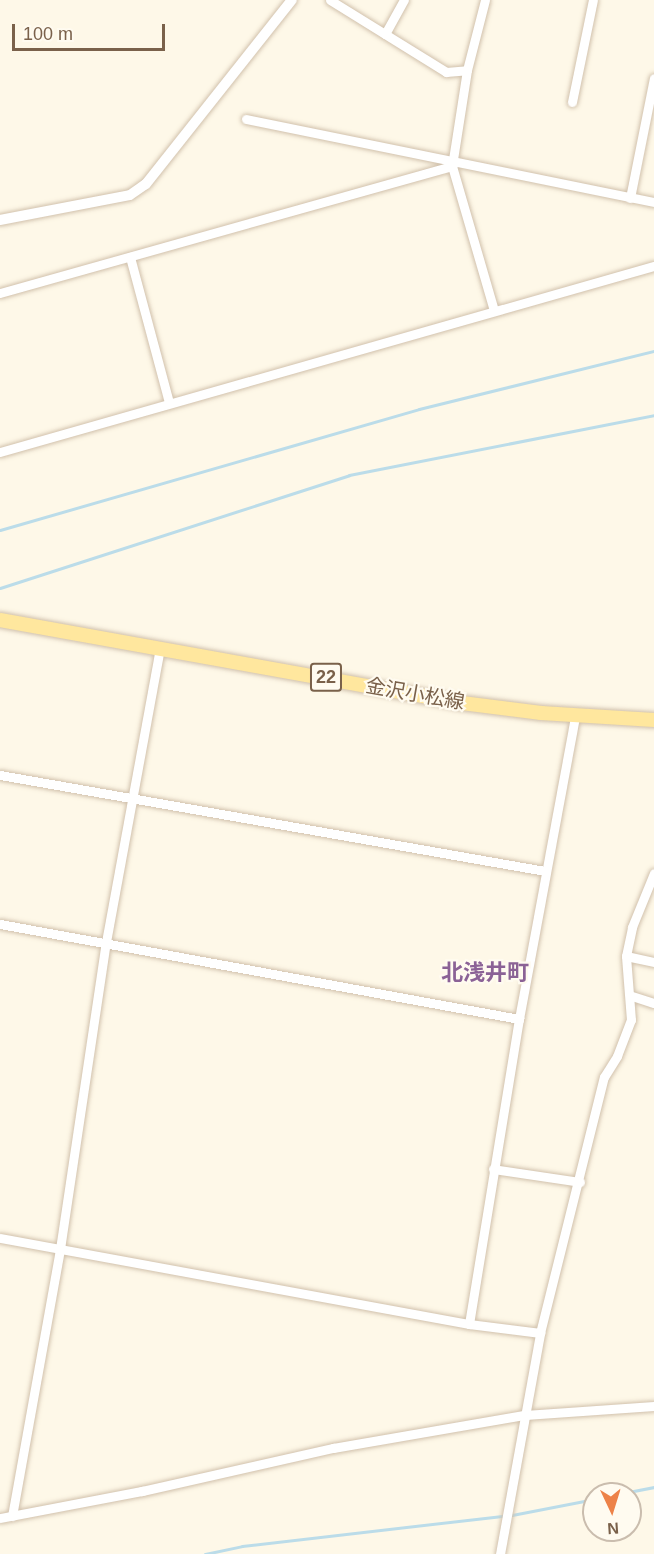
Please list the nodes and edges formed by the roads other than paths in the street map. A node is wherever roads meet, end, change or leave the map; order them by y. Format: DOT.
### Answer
graph roads {
  1 [pos="292,0"];
  2 [pos="330,0"];
  3 [pos="404,0"];
  4 [pos="485,0"];
  5 [pos="592,0"];
  6 [pos="385,34"];
  7 [pos="467,70"];
  8 [pos="654,78"];
  9 [pos="572,102"];
  10 [pos="246,119"];
  11 [pos="453,164"];
  12 [pos="630,198"];
  13 [pos="654,202"];
  14 [pos="0,220"];
  15 [pos="130,256"];
  16 [pos="654,266"];
  17 [pos="0,293"];
  18 [pos="494,311"];
  19 [pos="170,403"];
  20 [pos="0,452"];
  21 [pos="0,620"];
  22 [pos="160,648"];
  23 [pos="575,716"];
  24 [pos="654,720"];
  25 [pos="0,775"];
  26 [pos="132,798"];
  27 [pos="545,871"];
  28 [pos="654,873"];
  29 [pos="0,924"];
  30 [pos="106,942"];
  31 [pos="626,956"];
  32 [pos="654,962"];
  33 [pos="632,996"];
  34 [pos="654,1003"];
  35 [pos="519,1019"];
  36 [pos="493,1168"];
  37 [pos="580,1182"];
  38 [pos="0,1238"];
  39 [pos="60,1249"];
  40 [pos="469,1324"];
  41 [pos="540,1333"];
  42 [pos="654,1406"];
  43 [pos="525,1414"];
  44 [pos="12,1516"];
  45 [pos="0,1518"];
  46 [pos="500,1554"];
  1 -- 14 [label="street"];
  2 -- 6 [label="street"];
  3 -- 6 [label="street"];
  4 -- 7 [label="street"];
  5 -- 9 [label="street"];
  6 -- 7 [label="street"];
  7 -- 11 [label="street"];
  8 -- 12 [label="street"];
  10 -- 11 [label="street"];
  11 -- 12 [label="street"];
  11 -- 15 [label="street"];
  11 -- 18 [label="street"];
  12 -- 13 [label="street"];
  15 -- 17 [label="street"];
  15 -- 19 [label="street"];
  16 -- 18 [label="street"];
  18 -- 19 [label="street"];
  19 -- 20 [label="street"];
  21 -- 22 [label="main road, 金沢小松線 / 22"];
  22 -- 23 [label="main road, 金沢小松線 / 22"];
  22 -- 26 [label="street"];
  23 -- 24 [label="main road, 金沢小松線 / 22"];
  23 -- 27 [label="street"];
  25 -- 26 [label="street"];
  26 -- 27 [label="street"];
  26 -- 30 [label="street"];
  27 -- 35 [label="street"];
  28 -- 31 [label="street"];
  29 -- 30 [label="street"];
  30 -- 35 [label="street"];
  30 -- 39 [label="street"];
  31 -- 32 [label="street"];
  31 -- 33 [label="street"];
  33 -- 34 [label="street"];
  33 -- 37 [label="street"];
  35 -- 36 [label="street"];
  36 -- 37 [label="street"];
  36 -- 40 [label="street"];
  37 -- 41 [label="street"];
  38 -- 39 [label="street"];
  39 -- 40 [label="street"];
  39 -- 44 [label="street"];
  40 -- 41 [label="street"];
  41 -- 43 [label="street"];
  42 -- 43 [label="street"];
  43 -- 44 [label="street"];
  43 -- 46 [label="street"];
  44 -- 45 [label="street"];
}
